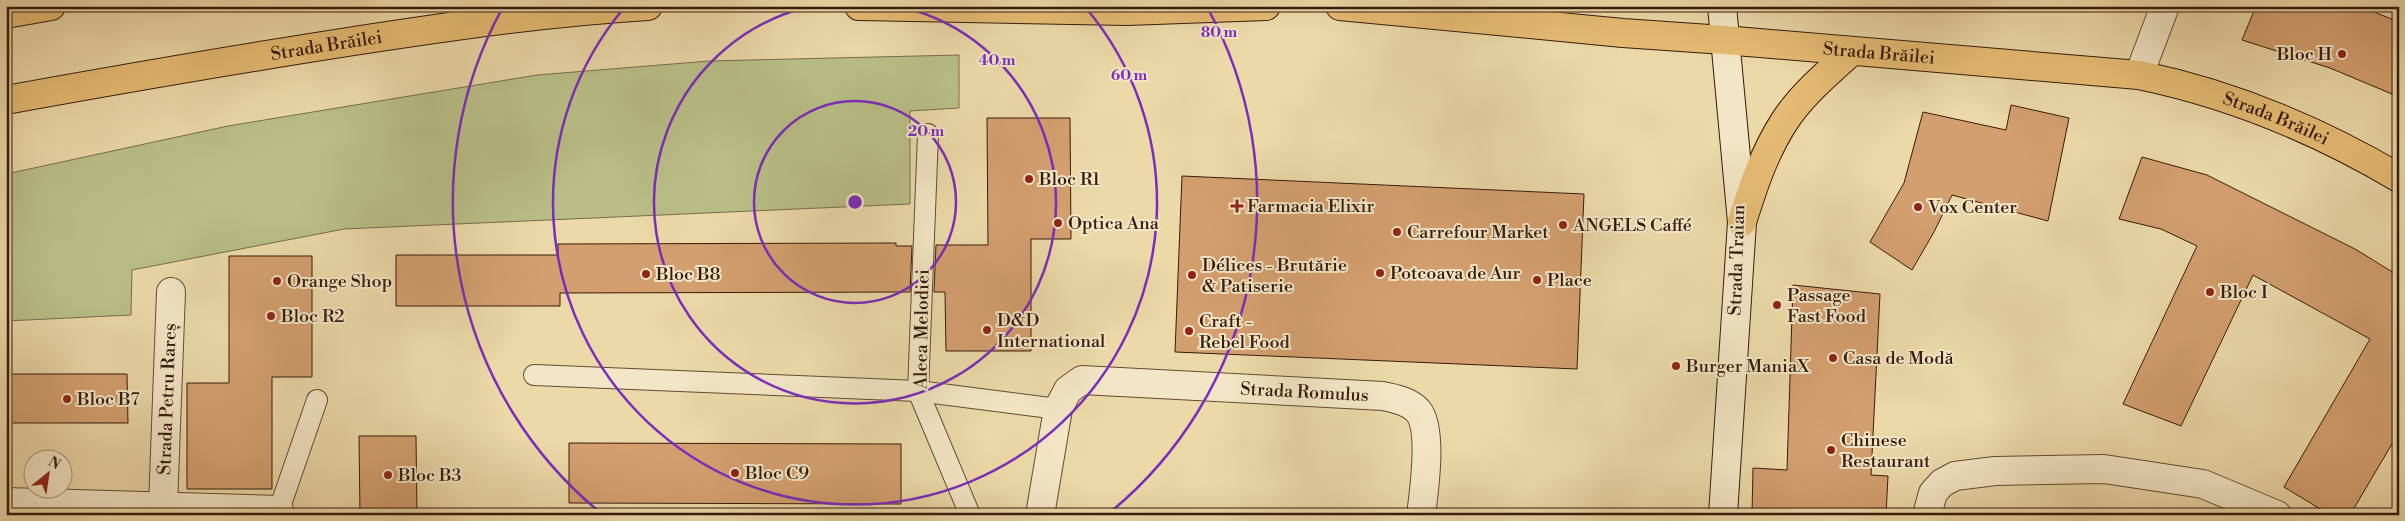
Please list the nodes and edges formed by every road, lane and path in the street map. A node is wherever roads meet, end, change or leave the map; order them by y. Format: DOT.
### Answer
graph roads {
  1 [pos="51,6"];
  2 [pos="648,6"];
  3 [pos="859,6"];
  4 [pos="1266,6"];
  5 [pos="1340,6"];
  6 [pos="1722,6"];
  7 [pos="2165,6"];
  8 [pos="6,14"];
  9 [pos="1724,40"];
  10 [pos="1851,52"];
  11 [pos="2139,75"];
  12 [pos="6,100"];
  13 [pos="928,134"];
  14 [pos="2399,178"];
  15 [pos="1742,222"];
  16 [pos="171,292"];
  17 [pos="534,375"];
  18 [pos="918,391"];
  19 [pos="316,400"];
  20 [pos="1058,410"];
  21 [pos="6,502"];
  22 [pos="163,506"];
  23 [pos="265,511"];
  24 [pos="970,515"];
  25 [pos="1040,515"];
  26 [pos="1422,515"];
  27 [pos="1723,515"];
  28 [pos="1927,515"];
  29 [pos="2278,515"];
  1 -- 8 [label="main road"];
  2 -- 12 [label="main road, Strada Brăilei"];
  3 -- 4 [label="main road"];
  5 -- 9 [label="main road, Strada Brăilei"];
  6 -- 9 [label="street, Strada Traian"];
  7 -- 11 [label="street"];
  9 -- 10 [label="main road, Strada Brăilei"];
  9 -- 15 [label="street, Strada Traian"];
  10 -- 11 [label="main road, Strada Brăilei"];
  10 -- 15 [label="main road"];
  11 -- 14 [label="main road, Strada Brăilei"];
  13 -- 18 [label="lane, Aleea Melodiei"];
  15 -- 27 [label="street, Strada Traian"];
  16 -- 22 [label="street, Strada Petru Rareș"];
  17 -- 18 [label="lane"];
  18 -- 20 [label="lane"];
  18 -- 24 [label="lane, Aleea Melodiei"];
  19 -- 23 [label="lane"];
  20 -- 25 [label="street"];
  20 -- 26 [label="street, Strada Romulus"];
  21 -- 22 [label="street"];
  22 -- 23 [label="street"];
  28 -- 29 [label="street"];
}
